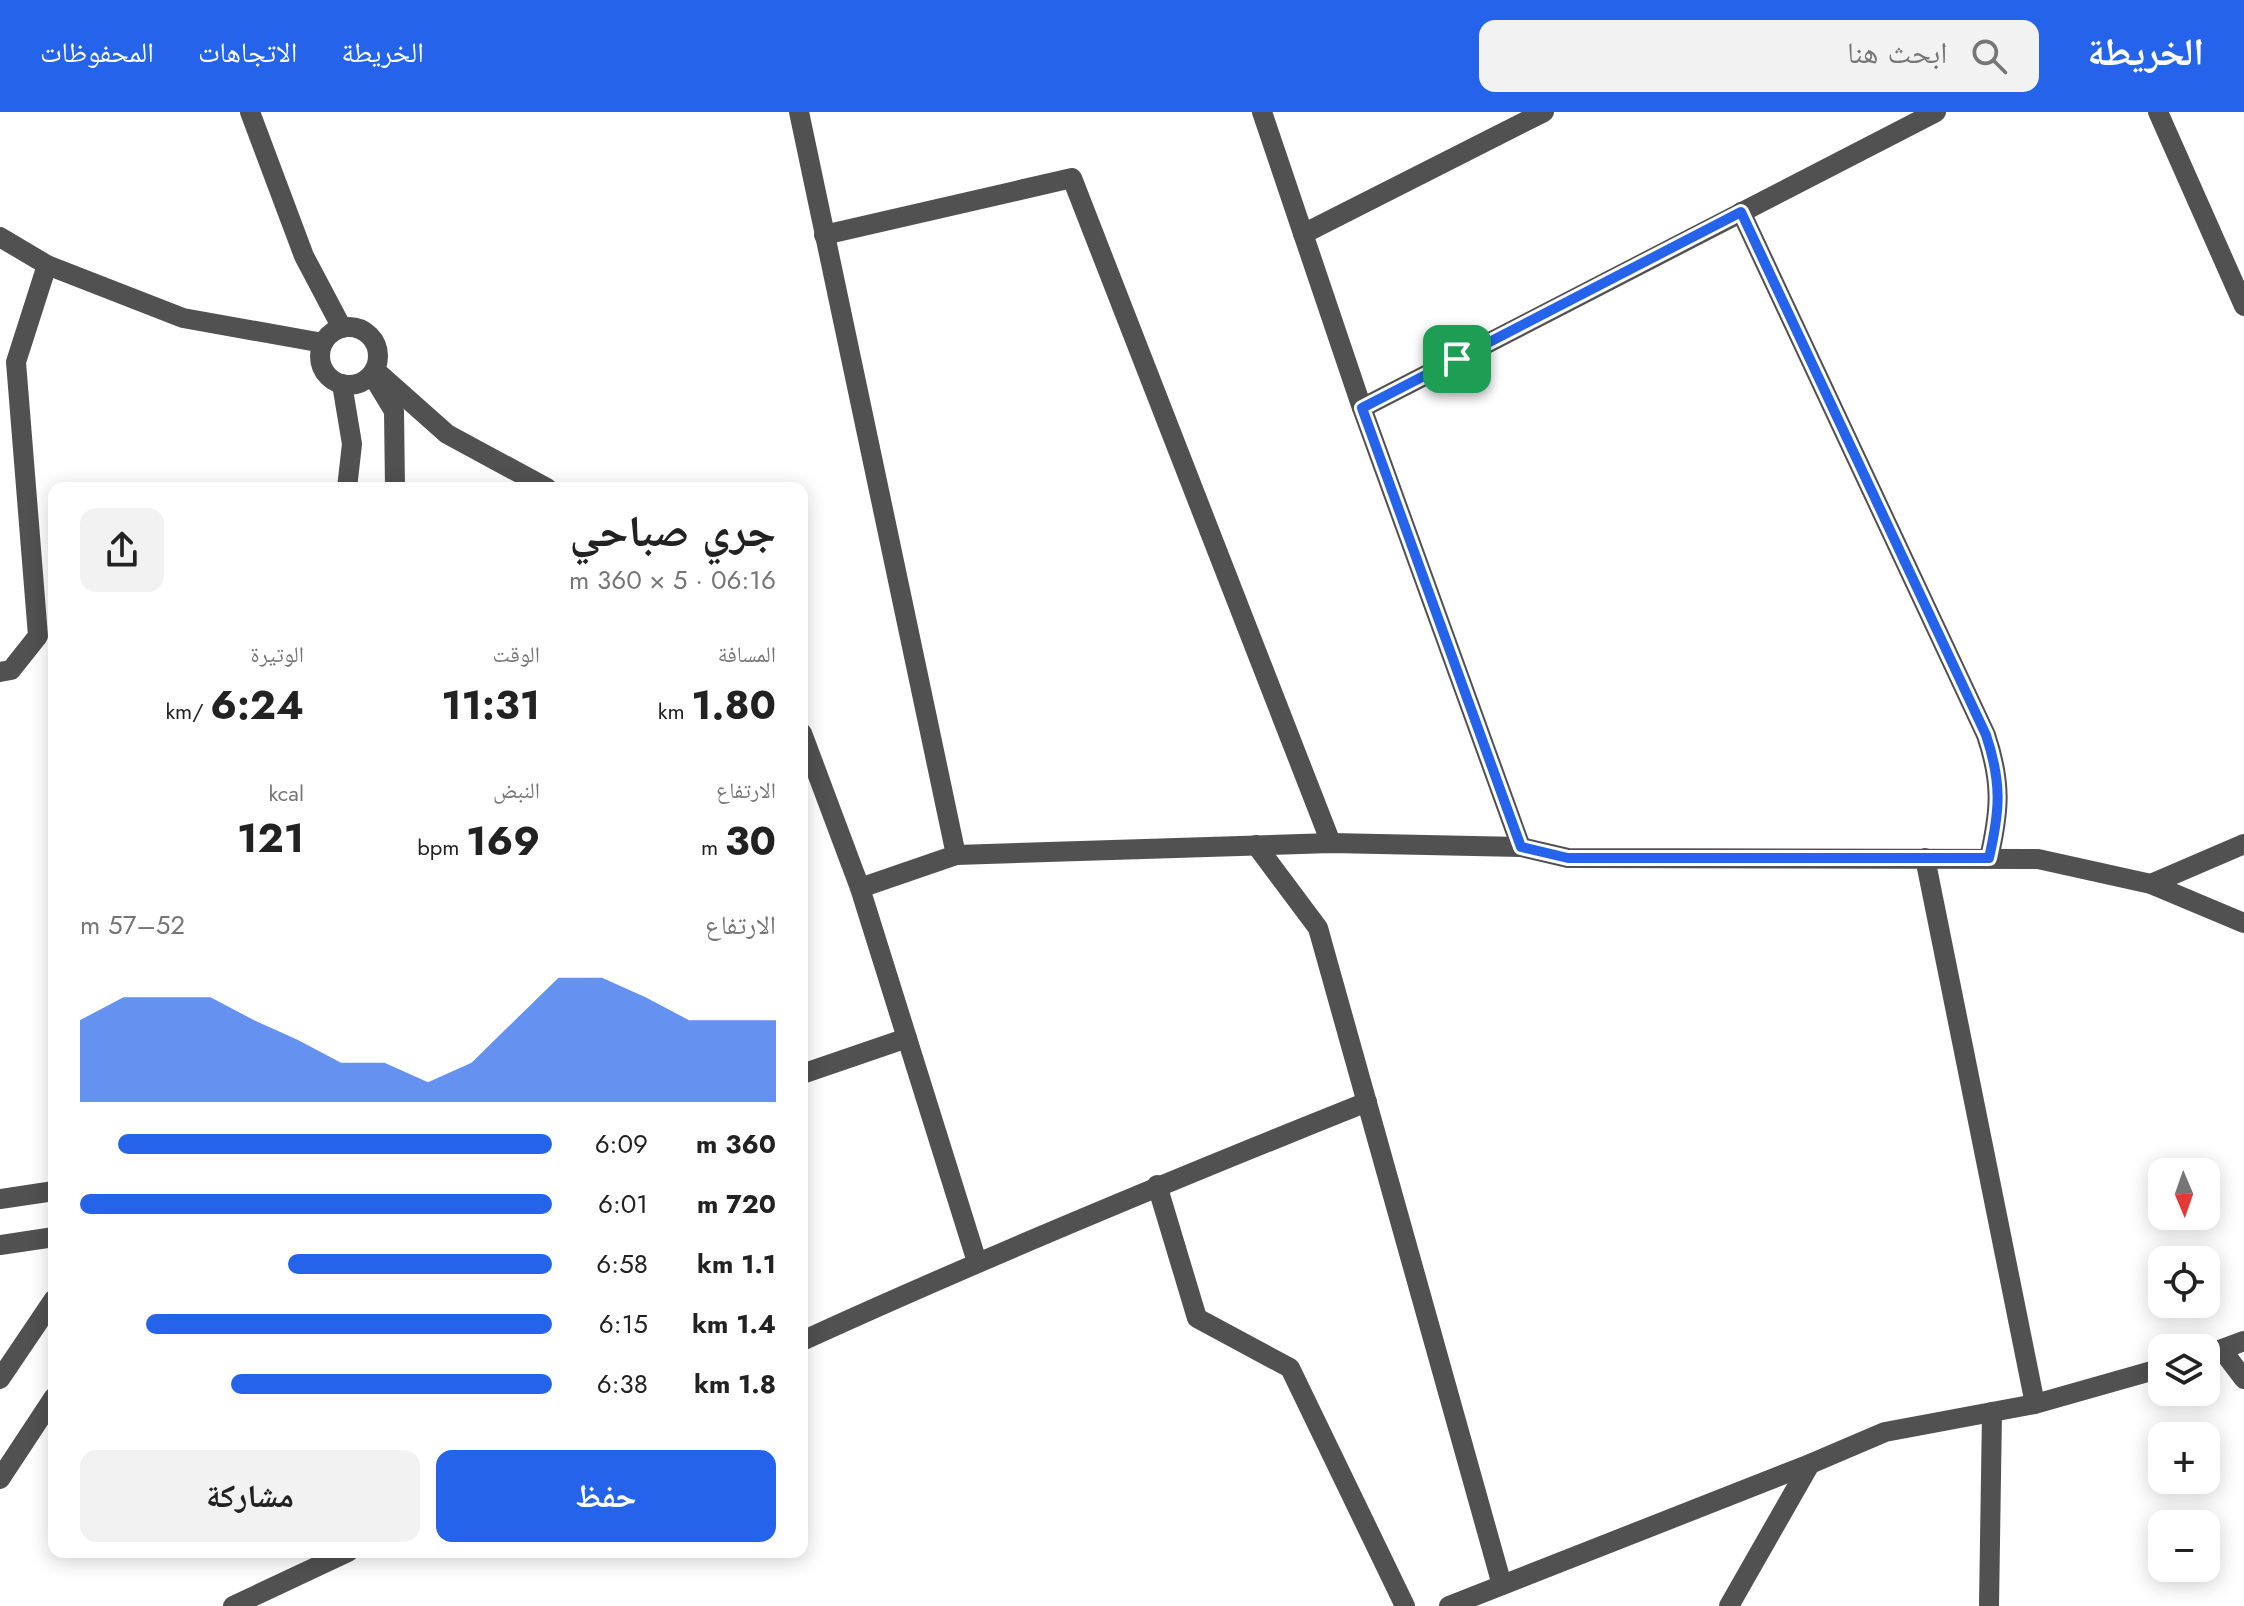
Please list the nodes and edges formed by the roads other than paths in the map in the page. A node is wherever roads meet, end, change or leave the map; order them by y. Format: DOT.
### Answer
graph roads {
  1 [pos="250,112"];
  2 [pos="799,112"];
  3 [pos="1262,112"];
  4 [pos="1544,112"];
  5 [pos="1936,112"];
  6 [pos="2158,112"];
  7 [pos="1741,212"];
  8 [pos="1303,234"];
  9 [pos="824,235"];
  10 [pos="0,237"];
  11 [pos="47,265"];
  12 [pos="2244,306"];
  13 [pos="342,328"];
  14 [pos="323,343"];
  15 [pos="373,372"];
  16 [pos="342,384"];
  17 [pos="1362,408"];
  18 [pos="348,482"];
  19 [pos="395,482"];
  20 [pos="536,482"];
  21 [pos="0,672"];
  22 [pos="808,749"];
  23 [pos="1331,843"];
  24 [pos="2244,844"];
  25 [pos="1256,845"];
  26 [pos="1521,847"];
  27 [pos="956,855"];
  28 [pos="1925,858"];
  29 [pos="1989,858"];
  30 [pos="2151,884"];
  31 [pos="860,888"];
  32 [pos="2244,923"];
  33 [pos="907,1038"];
  34 [pos="808,1072"];
  35 [pos="1367,1102"];
  36 [pos="1157,1185"];
  37 [pos="48,1192"];
  38 [pos="0,1199"];
  39 [pos="48,1238"];
  40 [pos="0,1245"];
  41 [pos="977,1262"];
  42 [pos="48,1308"];
  43 [pos="808,1338"];
  44 [pos="2244,1341"];
  45 [pos="2220,1350"];
  46 [pos="2220,1357"];
  47 [pos="2148,1372"];
  48 [pos="0,1379"];
  49 [pos="2244,1379"];
  50 [pos="2035,1404"];
  51 [pos="48,1406"];
  52 [pos="1992,1412"];
  53 [pos="1810,1464"];
  54 [pos="0,1479"];
  55 [pos="335,1558"];
  56 [pos="1502,1585"];
  57 [pos="233,1606"];
  58 [pos="1405,1606"];
  59 [pos="1449,1606"];
  60 [pos="1729,1606"];
  61 [pos="1989,1606"];
  1 -- 13 [label="street"];
  2 -- 9 [label="street"];
  3 -- 8 [label="street"];
  4 -- 8 [label="street"];
  5 -- 7 [label="street"];
  6 -- 12 [label="street"];
  7 -- 17 [label="street"];
  7 -- 29 [label="street"];
  8 -- 17 [label="street"];
  9 -- 23 [label="street"];
  9 -- 27 [label="street"];
  10 -- 11 [label="street"];
  11 -- 14 [label="street"];
  11 -- 21 [label="street"];
  13 -- 14 [label="street"];
  13 -- 15 [label="street"];
  14 -- 16 [label="street"];
  15 -- 16 [label="street"];
  15 -- 19 [label="street"];
  15 -- 20 [label="street"];
  16 -- 18 [label="street"];
  17 -- 26 [label="street"];
  22 -- 31 [label="street"];
  23 -- 25 [label="street"];
  23 -- 26 [label="street"];
  24 -- 30 [label="street"];
  25 -- 27 [label="street"];
  25 -- 35 [label="street"];
  26 -- 28 [label="street"];
  27 -- 31 [label="street"];
  28 -- 29 [label="street"];
  28 -- 50 [label="street"];
  29 -- 30 [label="street"];
  30 -- 32 [label="street"];
  31 -- 33 [label="street"];
  33 -- 34 [label="street"];
  33 -- 41 [label="street"];
  35 -- 36 [label="street"];
  35 -- 56 [label="street"];
  36 -- 41 [label="street"];
  36 -- 58 [label="street"];
  37 -- 38 [label="street"];
  39 -- 40 [label="street"];
  41 -- 43 [label="street"];
  42 -- 48 [label="street"];
  44 -- 45 [label="street"];
  46 -- 49 [label="street"];
  47 -- 50 [label="street"];
  50 -- 52 [label="street"];
  51 -- 54 [label="street"];
  52 -- 53 [label="street"];
  52 -- 61 [label="street"];
  53 -- 56 [label="street"];
  53 -- 60 [label="street"];
  55 -- 57 [label="street"];
  56 -- 59 [label="street"];
}
